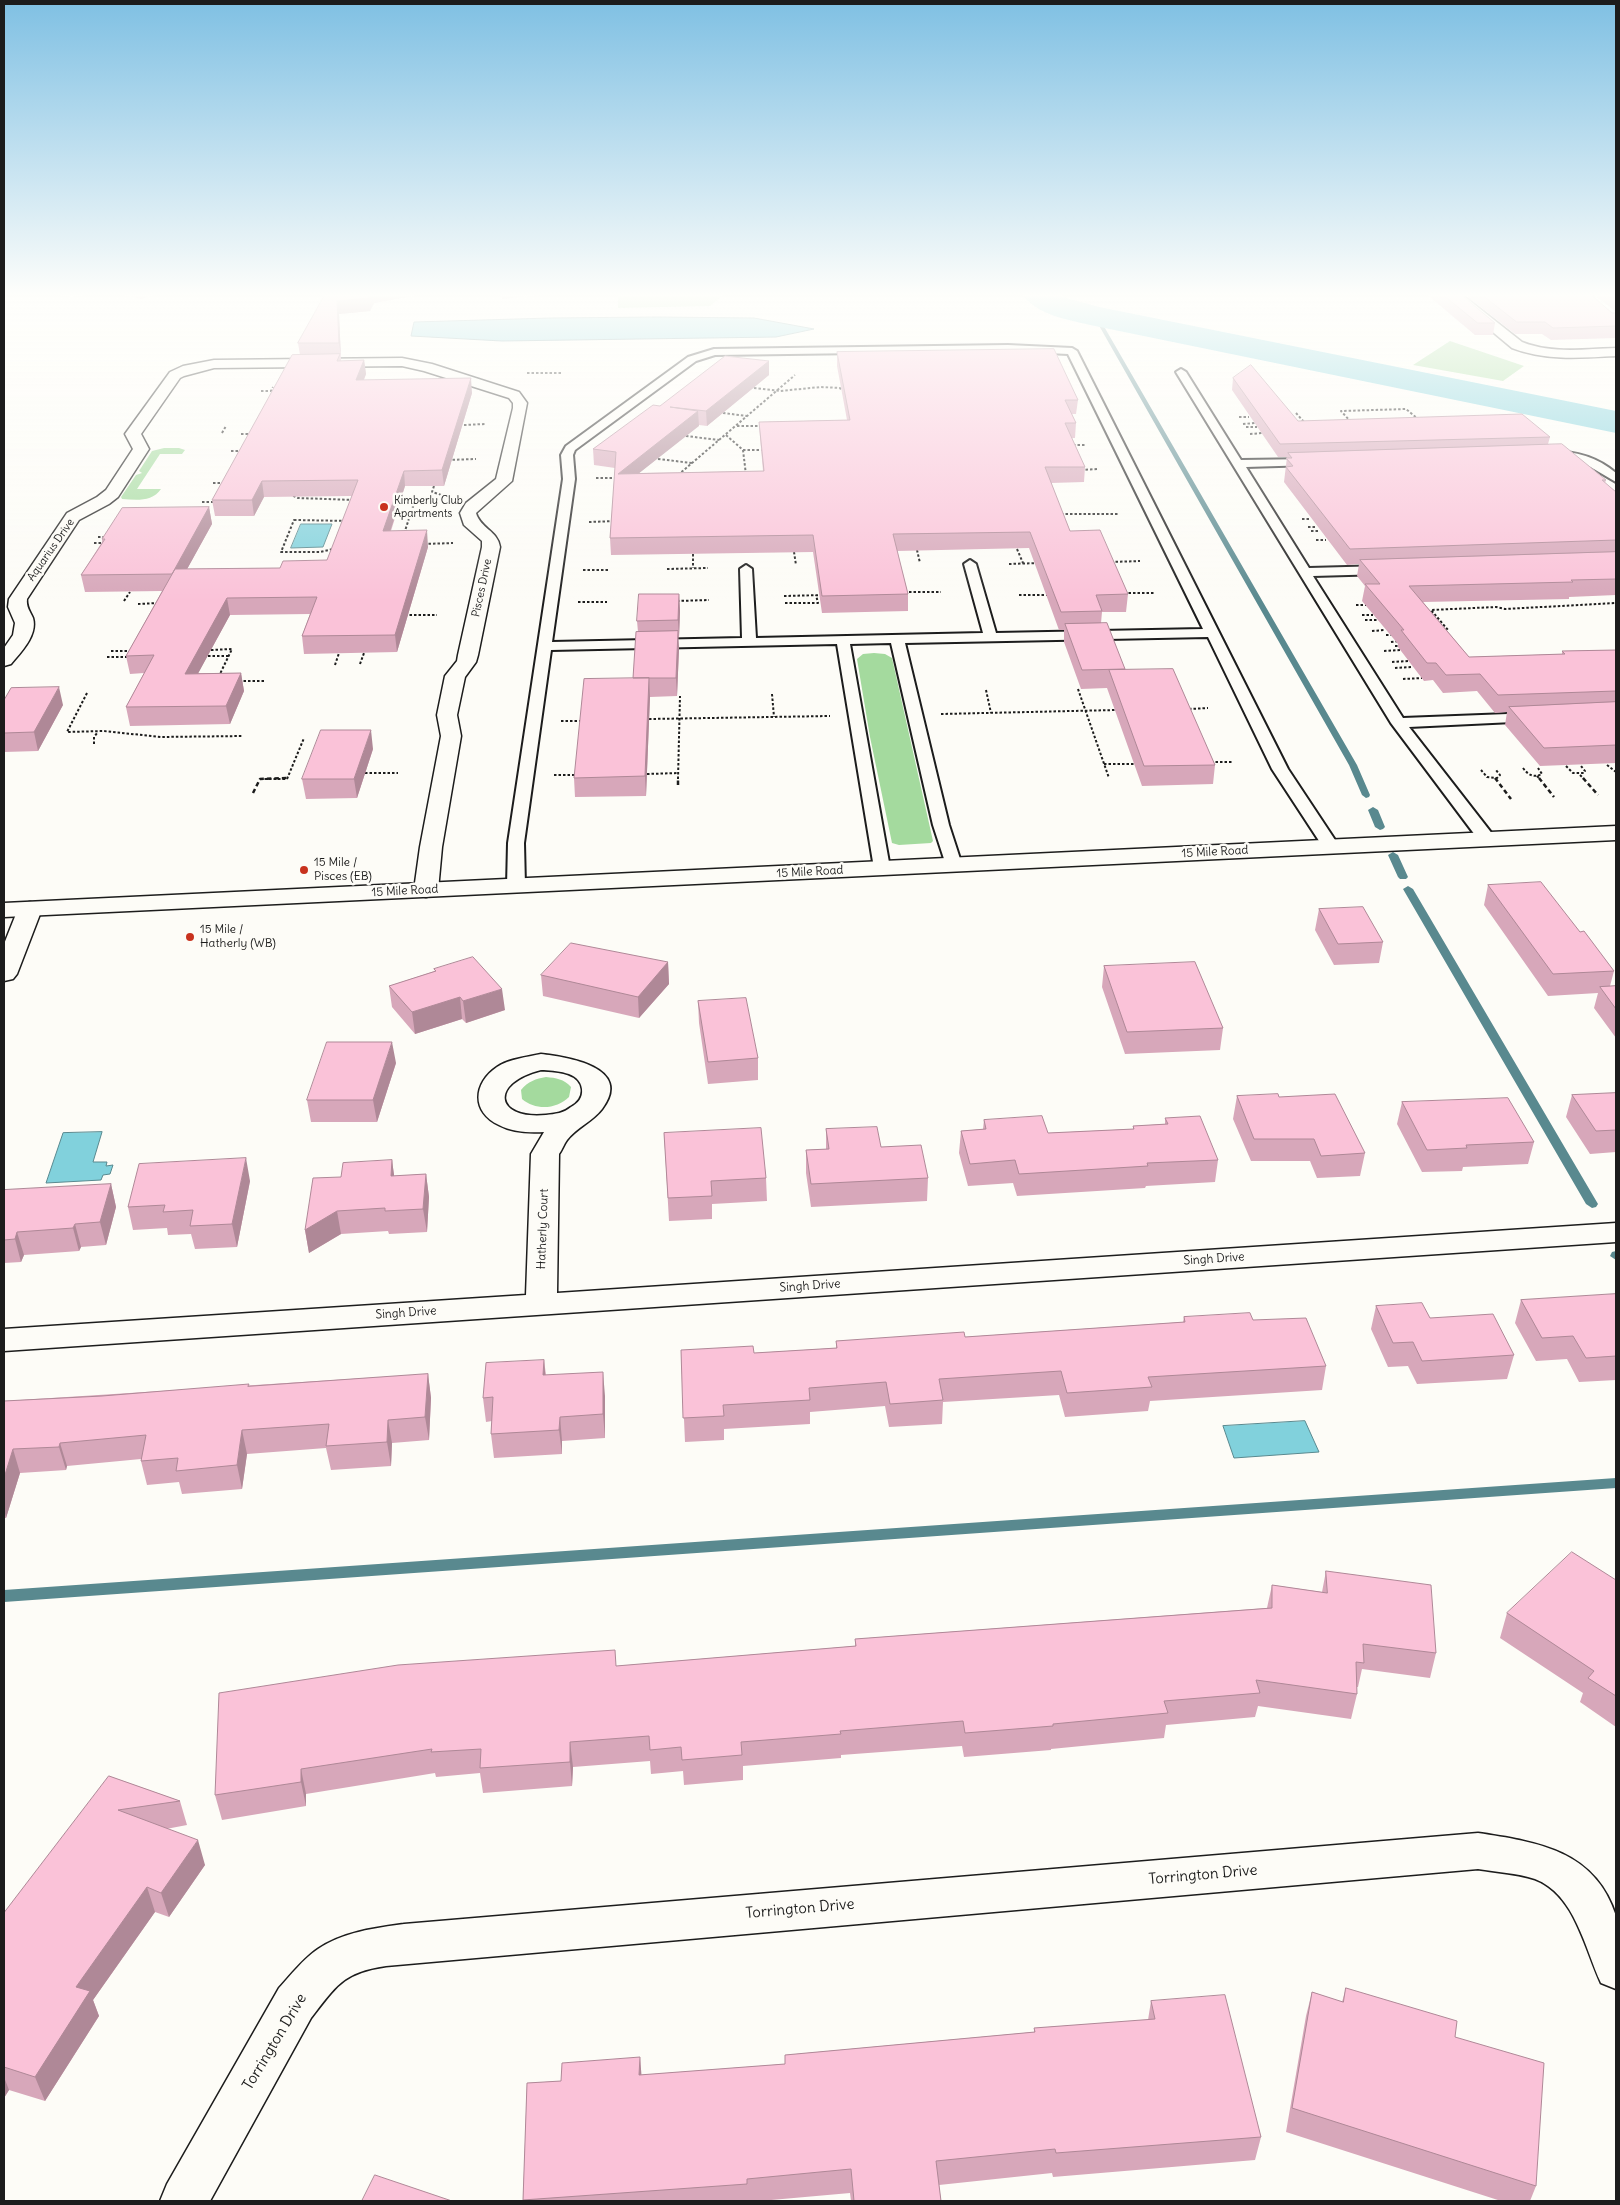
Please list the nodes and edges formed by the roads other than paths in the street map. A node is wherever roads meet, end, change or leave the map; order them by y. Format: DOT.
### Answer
graph roads {
  1 [pos="160,396"];
  2 [pos="515,396"];
  3 [pos="642,396"];
  4 [pos="1094,396"];
  5 [pos="1196,396"];
  6 [pos="1542,454"];
  7 [pos="1321,462"];
  8 [pos="1239,464"];
  9 [pos="1616,479"];
  10 [pos="970,564"];
  11 [pos="746,569"];
  12 [pos="1401,570"];
  13 [pos="1306,572"];
  14 [pos="1212,633"];
  15 [pos="991,638"];
  16 [pos="897,640"];
  17 [pos="842,641"];
  18 [pos="749,642"];
  19 [pos="544,646"];
  20 [pos="4,660"];
  21 [pos="1547,717"];
  22 [pos="1398,723"];
  23 [pos="1616,833"];
  24 [pos="1487,839"];
  25 [pos="1331,846"];
  26 [pos="954,864"];
  27 [pos="882,868"];
  28 [pos="516,886"];
  29 [pos="426,890"];
  30 [pos="30,909"];
  31 [pos="4,910"];
  32 [pos="4,974"];
  33 [pos="578,1116"];
  34 [pos="510,1120"];
  35 [pos="545,1154"];
  36 [pos="1616,1232"];
  37 [pos="542,1304"];
  38 [pos="4,1340"];
  39 [pos="1616,1969"];
  40 [pos="184,2201"];
  1 -- 20 [label="street, Aquarius Drive"];
  2 -- 29 [label="street, Pisces Drive"];
  3 -- 19 [label="lane"];
  4 -- 14 [label="lane"];
  5 -- 8 [label="lane"];
  6 -- 9 [label="lane"];
  7 -- 8 [label="lane"];
  8 -- 13 [label="lane"];
  10 -- 15 [label="lane"];
  11 -- 18 [label="lane"];
  12 -- 13 [label="lane"];
  13 -- 22 [label="lane"];
  14 -- 15 [label="lane"];
  14 -- 25 [label="lane"];
  15 -- 16 [label="lane"];
  16 -- 17 [label="lane"];
  16 -- 26 [label="lane"];
  17 -- 18 [label="lane"];
  17 -- 27 [label="lane"];
  18 -- 19 [label="lane"];
  19 -- 28 [label="lane"];
  21 -- 22 [label="lane"];
  22 -- 24 [label="lane"];
  23 -- 24 [label="street, 15 Mile Road"];
  24 -- 25 [label="street, 15 Mile Road"];
  25 -- 26 [label="street, 15 Mile Road"];
  26 -- 27 [label="street, 15 Mile Road"];
  27 -- 28 [label="street, 15 Mile Road"];
  28 -- 29 [label="street, 15 Mile Road"];
  29 -- 30 [label="street, 15 Mile Road"];
  30 -- 31 [label="street, 15 Mile Road"];
  30 -- 32 [label="street"];
  33 -- 34 [label="street"];
  33 -- 34 [label="street"];
  33 -- 35 [label="street"];
  34 -- 35 [label="street"];
  35 -- 37 [label="street, Hatherly Court"];
  36 -- 37 [label="street, Singh Drive"];
  37 -- 38 [label="street, Singh Drive"];
  39 -- 40 [label="street, Torrington Drive"];
}
